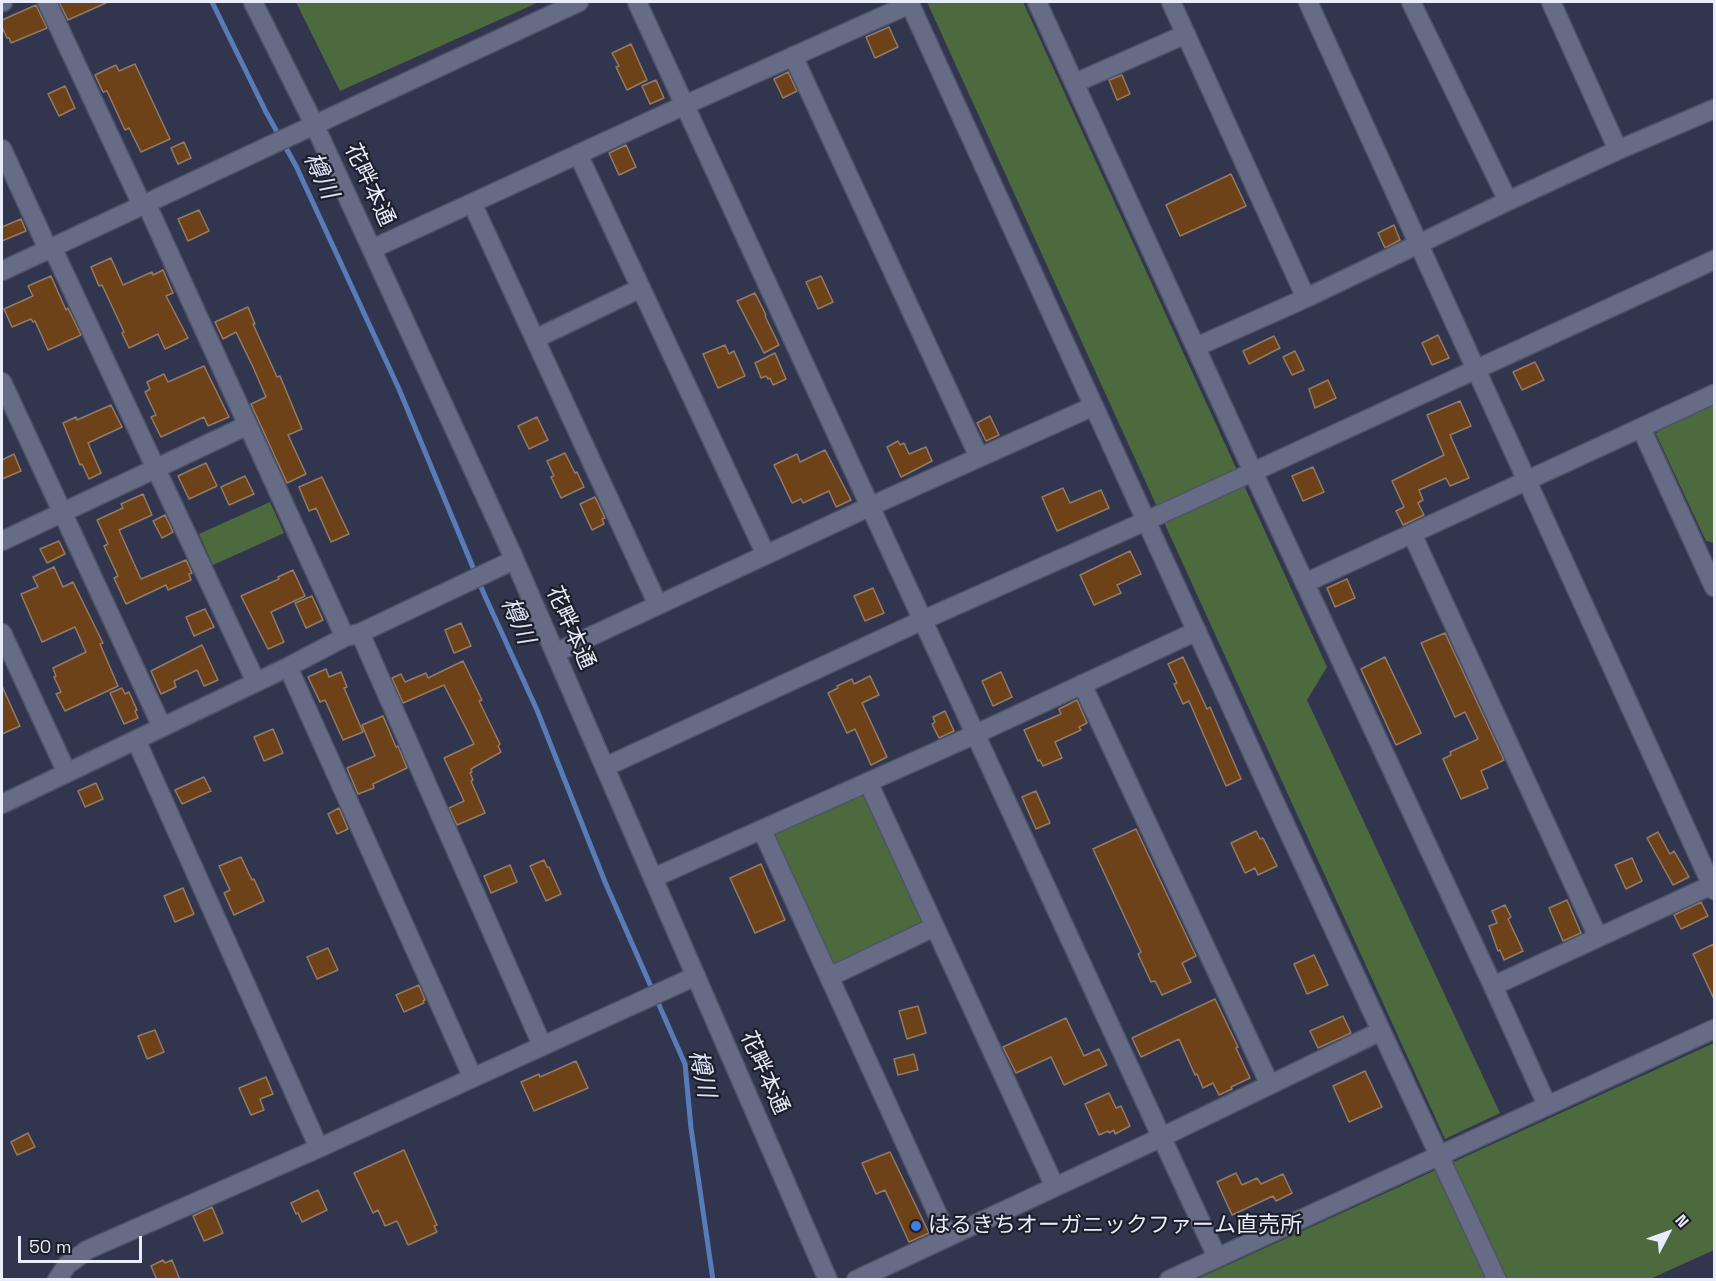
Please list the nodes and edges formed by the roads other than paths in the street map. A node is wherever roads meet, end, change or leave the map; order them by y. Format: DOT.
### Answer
graph roads {
  1 [pos="47,2"];
  2 [pos="254,2"];
  3 [pos="579,2"];
  4 [pos="637,2"];
  5 [pos="1037,2"];
  6 [pos="1171,2"];
  7 [pos="1308,2"];
  8 [pos="1411,2"];
  9 [pos="1551,2"];
  10 [pos="909,3"];
  11 [pos="1186,34"];
  12 [pos="793,56"];
  13 [pos="1075,83"];
  14 [pos="685,105"];
  15 [pos="1714,109"];
  16 [pos="314,124"];
  17 [pos="2,149"];
  18 [pos="1618,150"];
  19 [pos="578,154"];
  20 [pos="1508,201"];
  21 [pos="472,203"];
  22 [pos="144,204"];
  23 [pos="1418,244"];
  24 [pos="50,248"];
  25 [pos="372,249"];
  26 [pos="1714,260"];
  27 [pos="2,271"];
  28 [pos="641,288"];
  29 [pos="1306,298"];
  30 [pos="535,339"];
  31 [pos="1196,347"];
  32 [pos="1477,369"];
  33 [pos="2,382"];
  34 [pos="1714,394"];
  35 [pos="1094,406"];
  36 [pos="248,425"];
  37 [pos="1641,428"];
  38 [pos="979,457"];
  39 [pos="156,468"];
  40 [pos="1253,472"];
  41 [pos="1527,480"];
  42 [pos="870,506"];
  43 [pos="62,512"];
  44 [pos="1146,521"];
  45 [pos="1412,534"];
  46 [pos="2,541"];
  47 [pos="766,555"];
  48 [pos="1709,559"];
  49 [pos="514,560"];
  50 [pos="1305,583"];
  51 [pos="1714,587"];
  52 [pos="658,605"];
  53 [pos="923,620"];
  54 [pos="1197,631"];
  55 [pos="2,633"];
  56 [pos="352,635"];
  57 [pos="555,653"];
  58 [pos="288,667"];
  59 [pos="256,682"];
  60 [pos="1082,684"];
  61 [pos="162,727"];
  62 [pos="976,734"];
  63 [pos="136,740"];
  64 [pos="605,767"];
  65 [pos="67,773"];
  66 [pos="868,782"];
  67 [pos="2,804"];
  68 [pos="762,830"];
  69 [pos="653,878"];
  70 [pos="1714,886"];
  71 [pos="934,927"];
  72 [pos="1598,937"];
  73 [pos="696,976"];
  74 [pos="829,977"];
  75 [pos="1494,986"];
  76 [pos="1714,1029"];
  77 [pos="1381,1031"];
  78 [pos="542,1045"];
  79 [pos="472,1076"];
  80 [pos="1269,1085"];
  81 [pos="1547,1105"];
  82 [pos="1162,1137"];
  83 [pos="319,1148"];
  84 [pos="1438,1154"];
  85 [pos="1055,1187"];
  86 [pos="948,1237"];
  87 [pos="1217,1257"];
  88 [pos="57,1280"];
  89 [pos="828,1280"];
  90 [pos="856,1280"];
  91 [pos="1169,1280"];
  92 [pos="1497,1280"];
  1 -- 22 [label="street"];
  2 -- 16 [label="street, 花畔本通"];
  3 -- 16 [label="street"];
  4 -- 14 [label="street"];
  5 -- 13 [label="street"];
  6 -- 11 [label="street"];
  7 -- 23 [label="street"];
  8 -- 20 [label="street"];
  9 -- 18 [label="street"];
  10 -- 12 [label="street"];
  10 -- 35 [label="street"];
  11 -- 13 [label="street"];
  11 -- 29 [label="street"];
  12 -- 14 [label="street"];
  12 -- 38 [label="street"];
  13 -- 31 [label="street"];
  14 -- 19 [label="street"];
  14 -- 42 [label="street"];
  15 -- 18 [label="street"];
  16 -- 22 [label="street"];
  16 -- 25 [label="street, 花畔本通"];
  17 -- 24 [label="street"];
  18 -- 20 [label="street"];
  19 -- 21 [label="street"];
  19 -- 28 [label="street"];
  20 -- 23 [label="street"];
  21 -- 25 [label="street"];
  21 -- 30 [label="street"];
  22 -- 24 [label="street"];
  22 -- 36 [label="street"];
  23 -- 29 [label="street"];
  23 -- 32 [label="street"];
  24 -- 27 [label="street"];
  24 -- 39 [label="street"];
  25 -- 49 [label="street, 花畔本通"];
  26 -- 32 [label="street"];
  28 -- 30 [label="street"];
  28 -- 47 [label="street"];
  29 -- 31 [label="street"];
  30 -- 52 [label="street"];
  31 -- 40 [label="street"];
  32 -- 40 [label="street"];
  32 -- 41 [label="street"];
  33 -- 43 [label="street"];
  34 -- 37 [label="street"];
  35 -- 38 [label="street"];
  35 -- 44 [label="street"];
  36 -- 39 [label="street"];
  36 -- 56 [label="street"];
  37 -- 41 [label="street"];
  37 -- 48 [label="street"];
  38 -- 42 [label="street"];
  39 -- 43 [label="street"];
  39 -- 59 [label="street"];
  40 -- 44 [label="street"];
  40 -- 50 [label="street"];
  41 -- 45 [label="street"];
  41 -- 70 [label="street"];
  42 -- 47 [label="street"];
  42 -- 53 [label="street"];
  43 -- 46 [label="street"];
  43 -- 61 [label="street"];
  44 -- 53 [label="street"];
  44 -- 54 [label="street"];
  45 -- 50 [label="street"];
  45 -- 72 [label="street"];
  47 -- 52 [label="street"];
  48 -- 51 [label="street"];
  49 -- 56 [label="street"];
  49 -- 57 [label="street, 花畔本通"];
  50 -- 75 [label="street"];
  52 -- 57 [label="street"];
  53 -- 62 [label="street"];
  53 -- 64 [label="street"];
  54 -- 60 [label="street"];
  54 -- 77 [label="street"];
  55 -- 65 [label="street"];
  56 -- 58 [label="street"];
  56 -- 78 [label="street"];
  57 -- 64 [label="street, 花畔本通"];
  58 -- 59 [label="street"];
  58 -- 79 [label="street"];
  59 -- 61 [label="street"];
  60 -- 62 [label="street"];
  60 -- 80 [label="street"];
  61 -- 63 [label="street"];
  62 -- 66 [label="street"];
  62 -- 82 [label="street"];
  63 -- 65 [label="street"];
  63 -- 83 [label="street"];
  64 -- 69 [label="street, 花畔本通"];
  65 -- 67 [label="street"];
  66 -- 68 [label="street"];
  66 -- 71 [label="street"];
  68 -- 69 [label="street"];
  68 -- 74 [label="street"];
  69 -- 73 [label="street, 花畔本通"];
  70 -- 72 [label="street"];
  71 -- 74 [label="street"];
  71 -- 85 [label="street"];
  72 -- 75 [label="street"];
  73 -- 78 [label="street"];
  73 -- 89 [label="street, 花畔本通"];
  74 -- 86 [label="street"];
  75 -- 81 [label="street"];
  76 -- 81 [label="street"];
  77 -- 80 [label="street"];
  77 -- 84 [label="street"];
  78 -- 79 [label="street"];
  79 -- 83 [label="street"];
  80 -- 82 [label="street"];
  81 -- 84 [label="street"];
  82 -- 85 [label="street"];
  82 -- 87 [label="street"];
  83 -- 88 [label="street"];
  84 -- 87 [label="street"];
  84 -- 92 [label="street"];
  85 -- 86 [label="street"];
  86 -- 90 [label="street"];
  87 -- 91 [label="street"];
}
